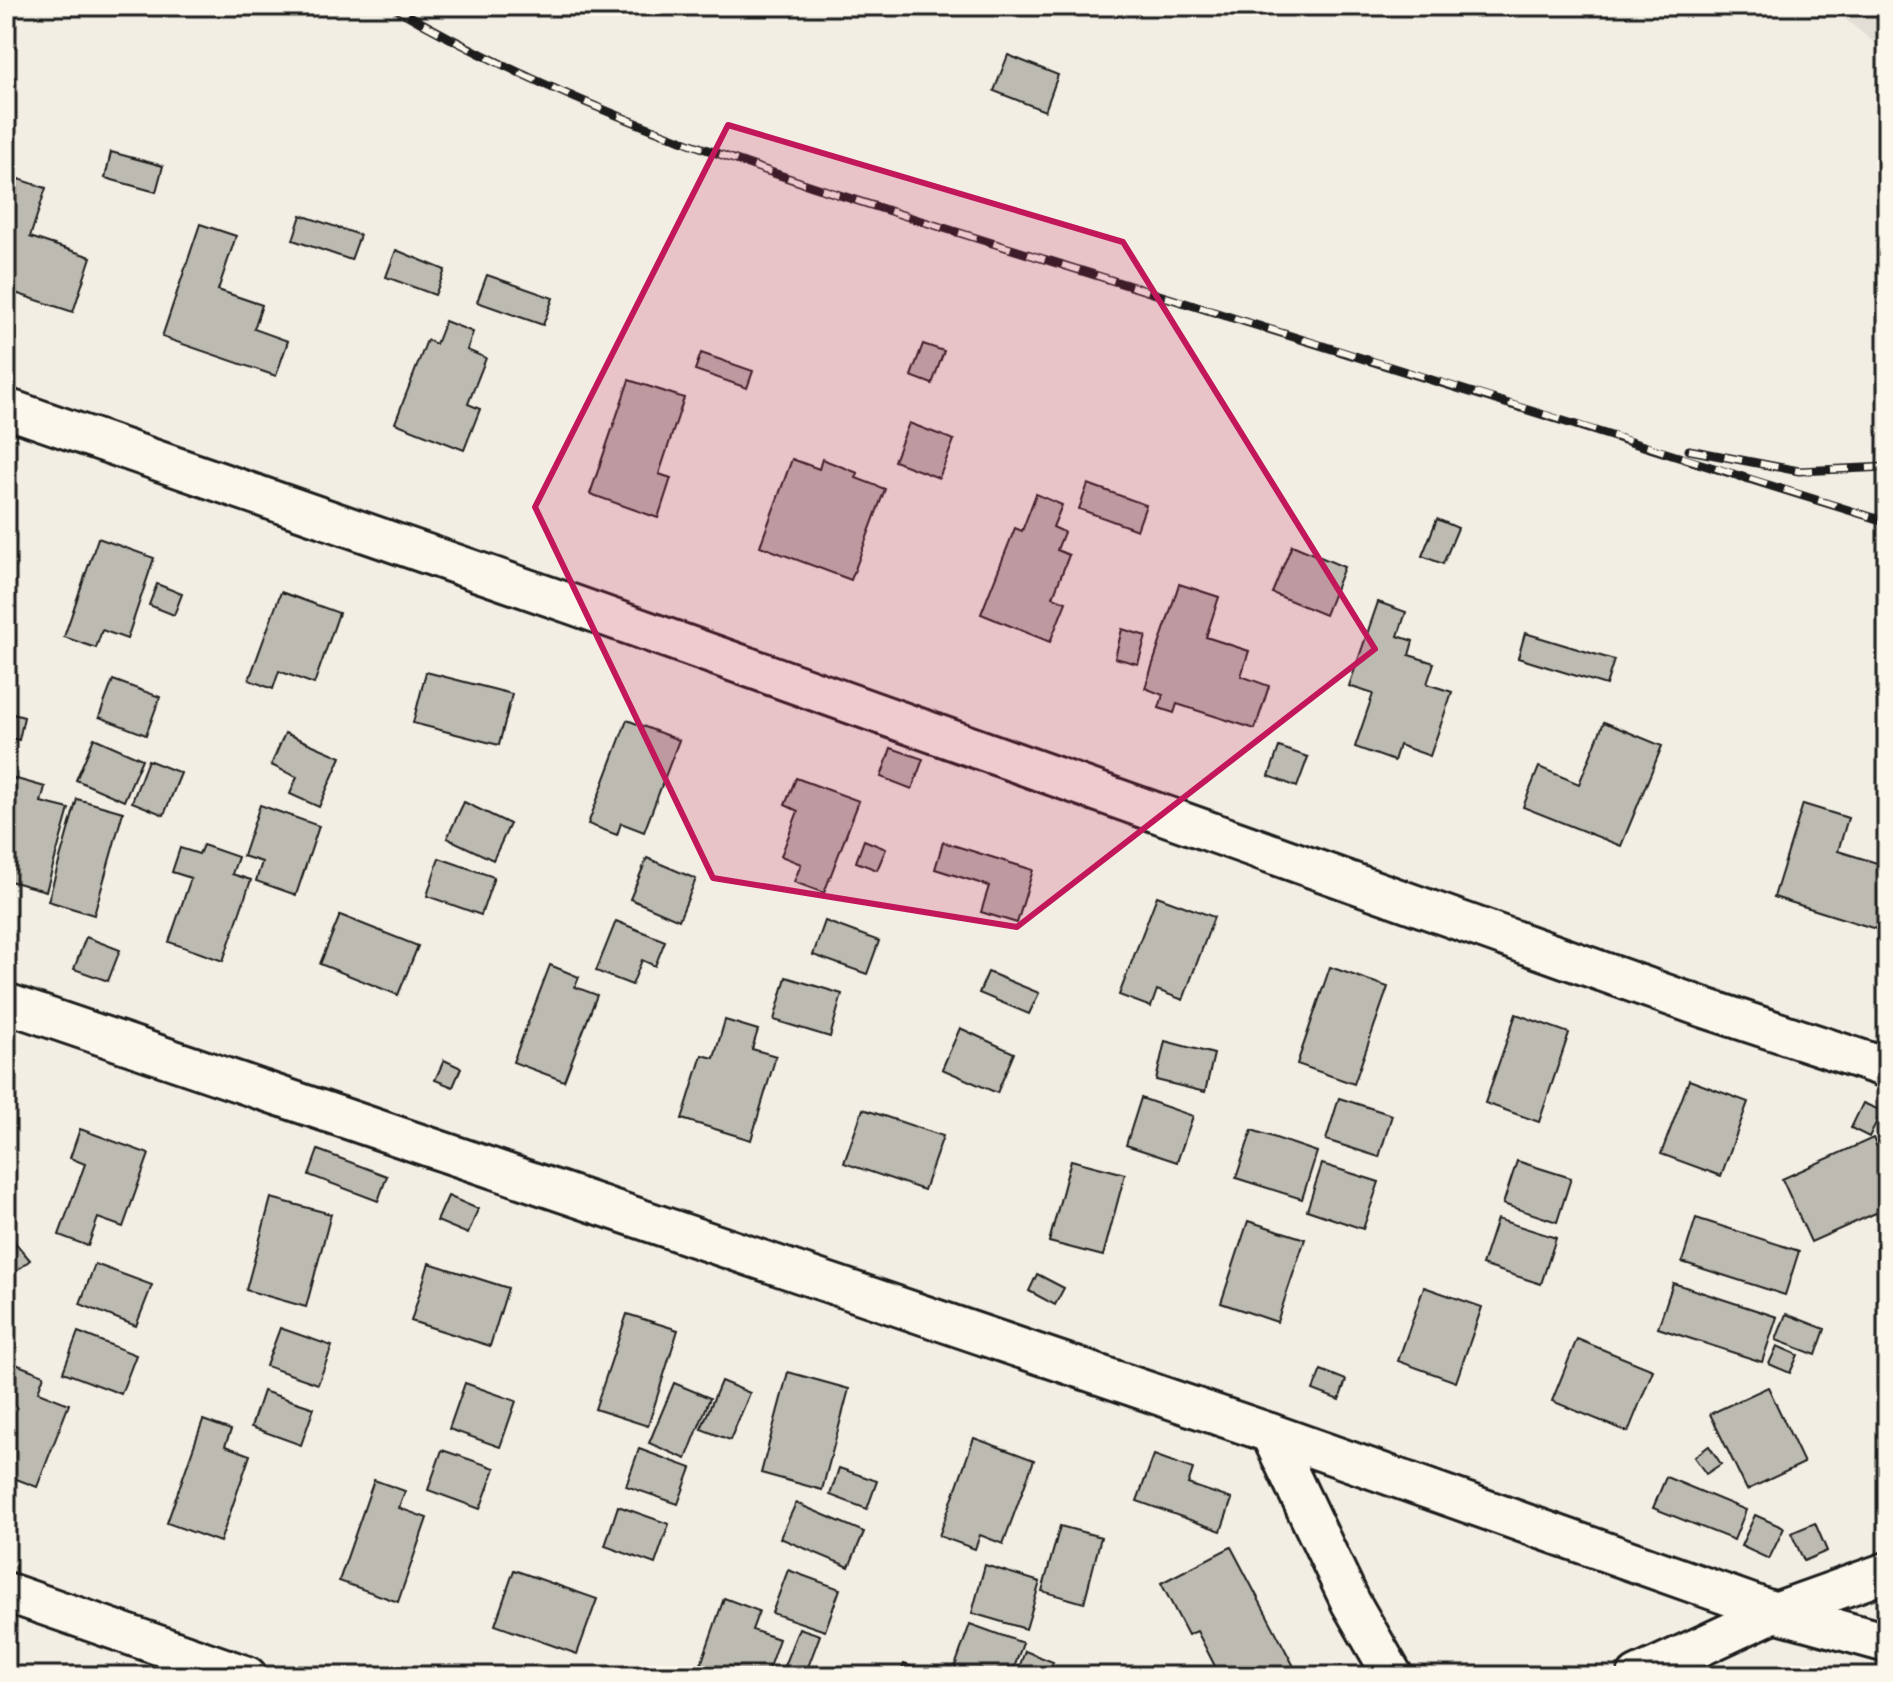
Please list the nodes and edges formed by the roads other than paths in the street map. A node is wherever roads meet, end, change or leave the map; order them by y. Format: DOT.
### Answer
graph roads {
  1 [pos="6,408"];
  2 [pos="6,1003"];
  3 [pos="1887,1068"];
  4 [pos="1270,1433"];
  5 [pos="1887,1540"];
  6 [pos="1882,1574"];
  7 [pos="6,1592"];
  8 [pos="1775,1612"];
  9 [pos="1887,1643"];
  10 [pos="247,1676"];
  11 [pos="1393,1676"];
  12 [pos="1637,1676"];
  1 -- 3 [label="street"];
  2 -- 4 [label="street"];
  4 -- 8 [label="street"];
  4 -- 11 [label="street"];
  5 -- 6 [label="street"];
  6 -- 8 [label="street"];
  7 -- 10 [label="street"];
  8 -- 9 [label="street"];
  8 -- 12 [label="street"];
}
